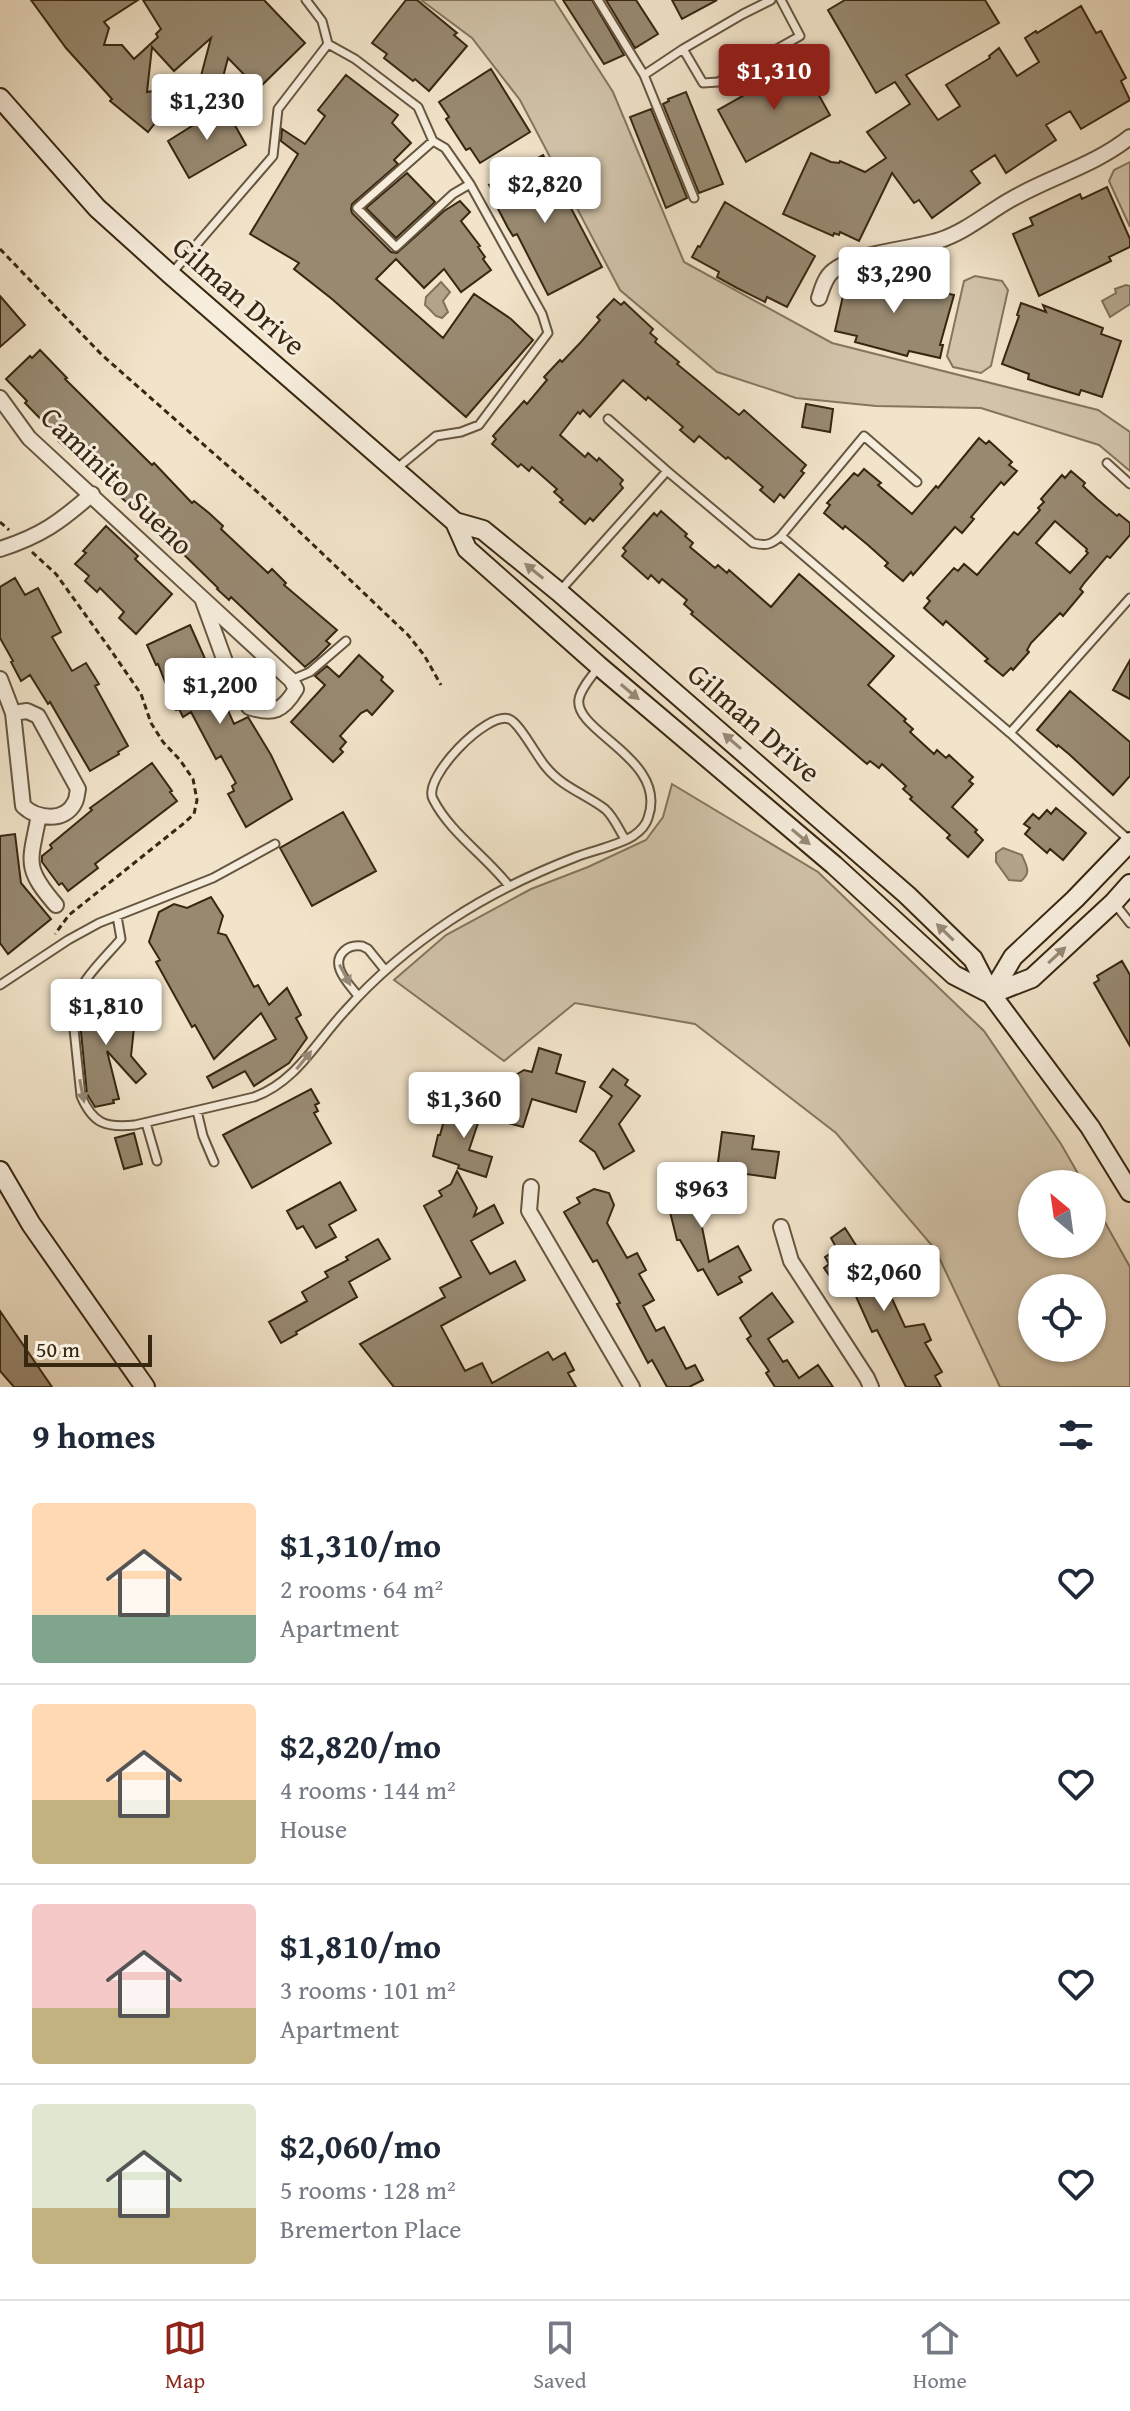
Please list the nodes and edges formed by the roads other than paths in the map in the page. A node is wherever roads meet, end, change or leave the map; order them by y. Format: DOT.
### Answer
graph roads {
  1 [pos="306,0"];
  2 [pos="598,0"];
  3 [pos="771,0"];
  4 [pos="781,0"];
  5 [pos="328,44"];
  6 [pos="683,49"];
  7 [pos="644,75"];
  8 [pos="0,98"];
  9 [pos="1130,137"];
  10 [pos="433,141"];
  11 [pos="470,184"];
  12 [pos="694,198"];
  13 [pos="170,274"];
  14 [pos="819,298"];
  15 [pos="0,398"];
  16 [pos="608,419"];
  17 [pos="1107,463"];
  18 [pos="396,469"];
  19 [pos="667,471"];
  20 [pos="917,482"];
  21 [pos="1130,484"];
  22 [pos="92,494"];
  23 [pos="455,522"];
  24 [pos="781,536"];
  25 [pos="0,549"];
  26 [pos="559,592"];
  27 [pos="202,598"];
  28 [pos="1130,598"];
  29 [pos="346,641"];
  30 [pos="599,666"];
  31 [pos="0,679"];
  32 [pos="291,680"];
  33 [pos="13,713"];
  34 [pos="1010,733"];
  35 [pos="39,815"];
  36 [pos="625,839"];
  37 [pos="1130,841"];
  38 [pos="275,844"];
  39 [pos="1130,884"];
  40 [pos="509,886"];
  41 [pos="1114,902"];
  42 [pos="56,905"];
  43 [pos="117,916"];
  44 [pos="1130,923"];
  45 [pos="385,970"];
  46 [pos="0,985"];
  47 [pos="991,994"];
  48 [pos="358,996"];
  49 [pos="197,1111"];
  50 [pos="146,1123"];
  51 [pos="157,1161"];
  52 [pos="214,1162"];
  53 [pos="0,1171"];
  54 [pos="531,1187"];
  55 [pos="1130,1192"];
  56 [pos="781,1227"];
  57 [pos="145,1387"];
  58 [pos="632,1387"];
  59 [pos="871,1387"];
  1 -- 5 [label="lane"];
  2 -- 7 [label="lane"];
  3 -- 6 [label="lane"];
  4 -- 6 [label="lane"];
  5 -- 10 [label="lane"];
  5 -- 13 [label="lane"];
  6 -- 7 [label="lane"];
  7 -- 12 [label="lane"];
  8 -- 13 [label="main road, Gilman Drive"];
  9 -- 14 [label="street"];
  10 -- 11 [label="lane"];
  10 -- 11 [label="lane"];
  11 -- 18 [label="lane"];
  13 -- 18 [label="main road, Gilman Drive"];
  15 -- 22 [label="street, Caminito Sueno"];
  16 -- 19 [label="lane"];
  17 -- 21 [label="lane"];
  18 -- 23 [label="main road, Gilman Drive"];
  19 -- 24 [label="lane"];
  19 -- 26 [label="lane"];
  20 -- 24 [label="lane"];
  22 -- 25 [label="street"];
  22 -- 27 [label="street, Caminito Sueno"];
  26 -- 23 [label="main road, Gilman Drive, one-way"];
  23 -- 30 [label="main road, Gilman Drive"];
  24 -- 34 [label="lane"];
  47 -- 26 [label="main road, Gilman Drive, one-way"];
  27 -- 32 [label="street, Caminito Sueno"];
  27 -- 32 [label="street, Caminito Sueno"];
  28 -- 34 [label="lane"];
  29 -- 32 [label="lane"];
  30 -- 36 [label="lane"];
  30 -- 47 [label="main road, Gilman Drive, one-way"];
  31 -- 33 [label="street"];
  33 -- 35 [label="street"];
  33 -- 35 [label="street"];
  34 -- 37 [label="lane"];
  35 -- 42 [label="street"];
  36 -- 40 [label="lane"];
  36 -- 40 [label="lane"];
  37 -- 47 [label="main road"];
  38 -- 43 [label="lane"];
  39 -- 41 [label="main road"];
  40 -- 45 [label="lane"];
  41 -- 44 [label="lane"];
  47 -- 41 [label="main road, one-way"];
  43 -- 46 [label="lane"];
  43 -- 50 [label="lane, one-way"];
  45 -- 48 [label="lane"];
  45 -- 48 [label="lane, one-way"];
  47 -- 55 [label="main road, Gilman Drive"];
  49 -- 48 [label="lane, one-way"];
  49 -- 50 [label="lane"];
  49 -- 52 [label="lane"];
  50 -- 51 [label="lane"];
  53 -- 57 [label="main road"];
  54 -- 58 [label="street"];
  56 -- 59 [label="street"];
}
